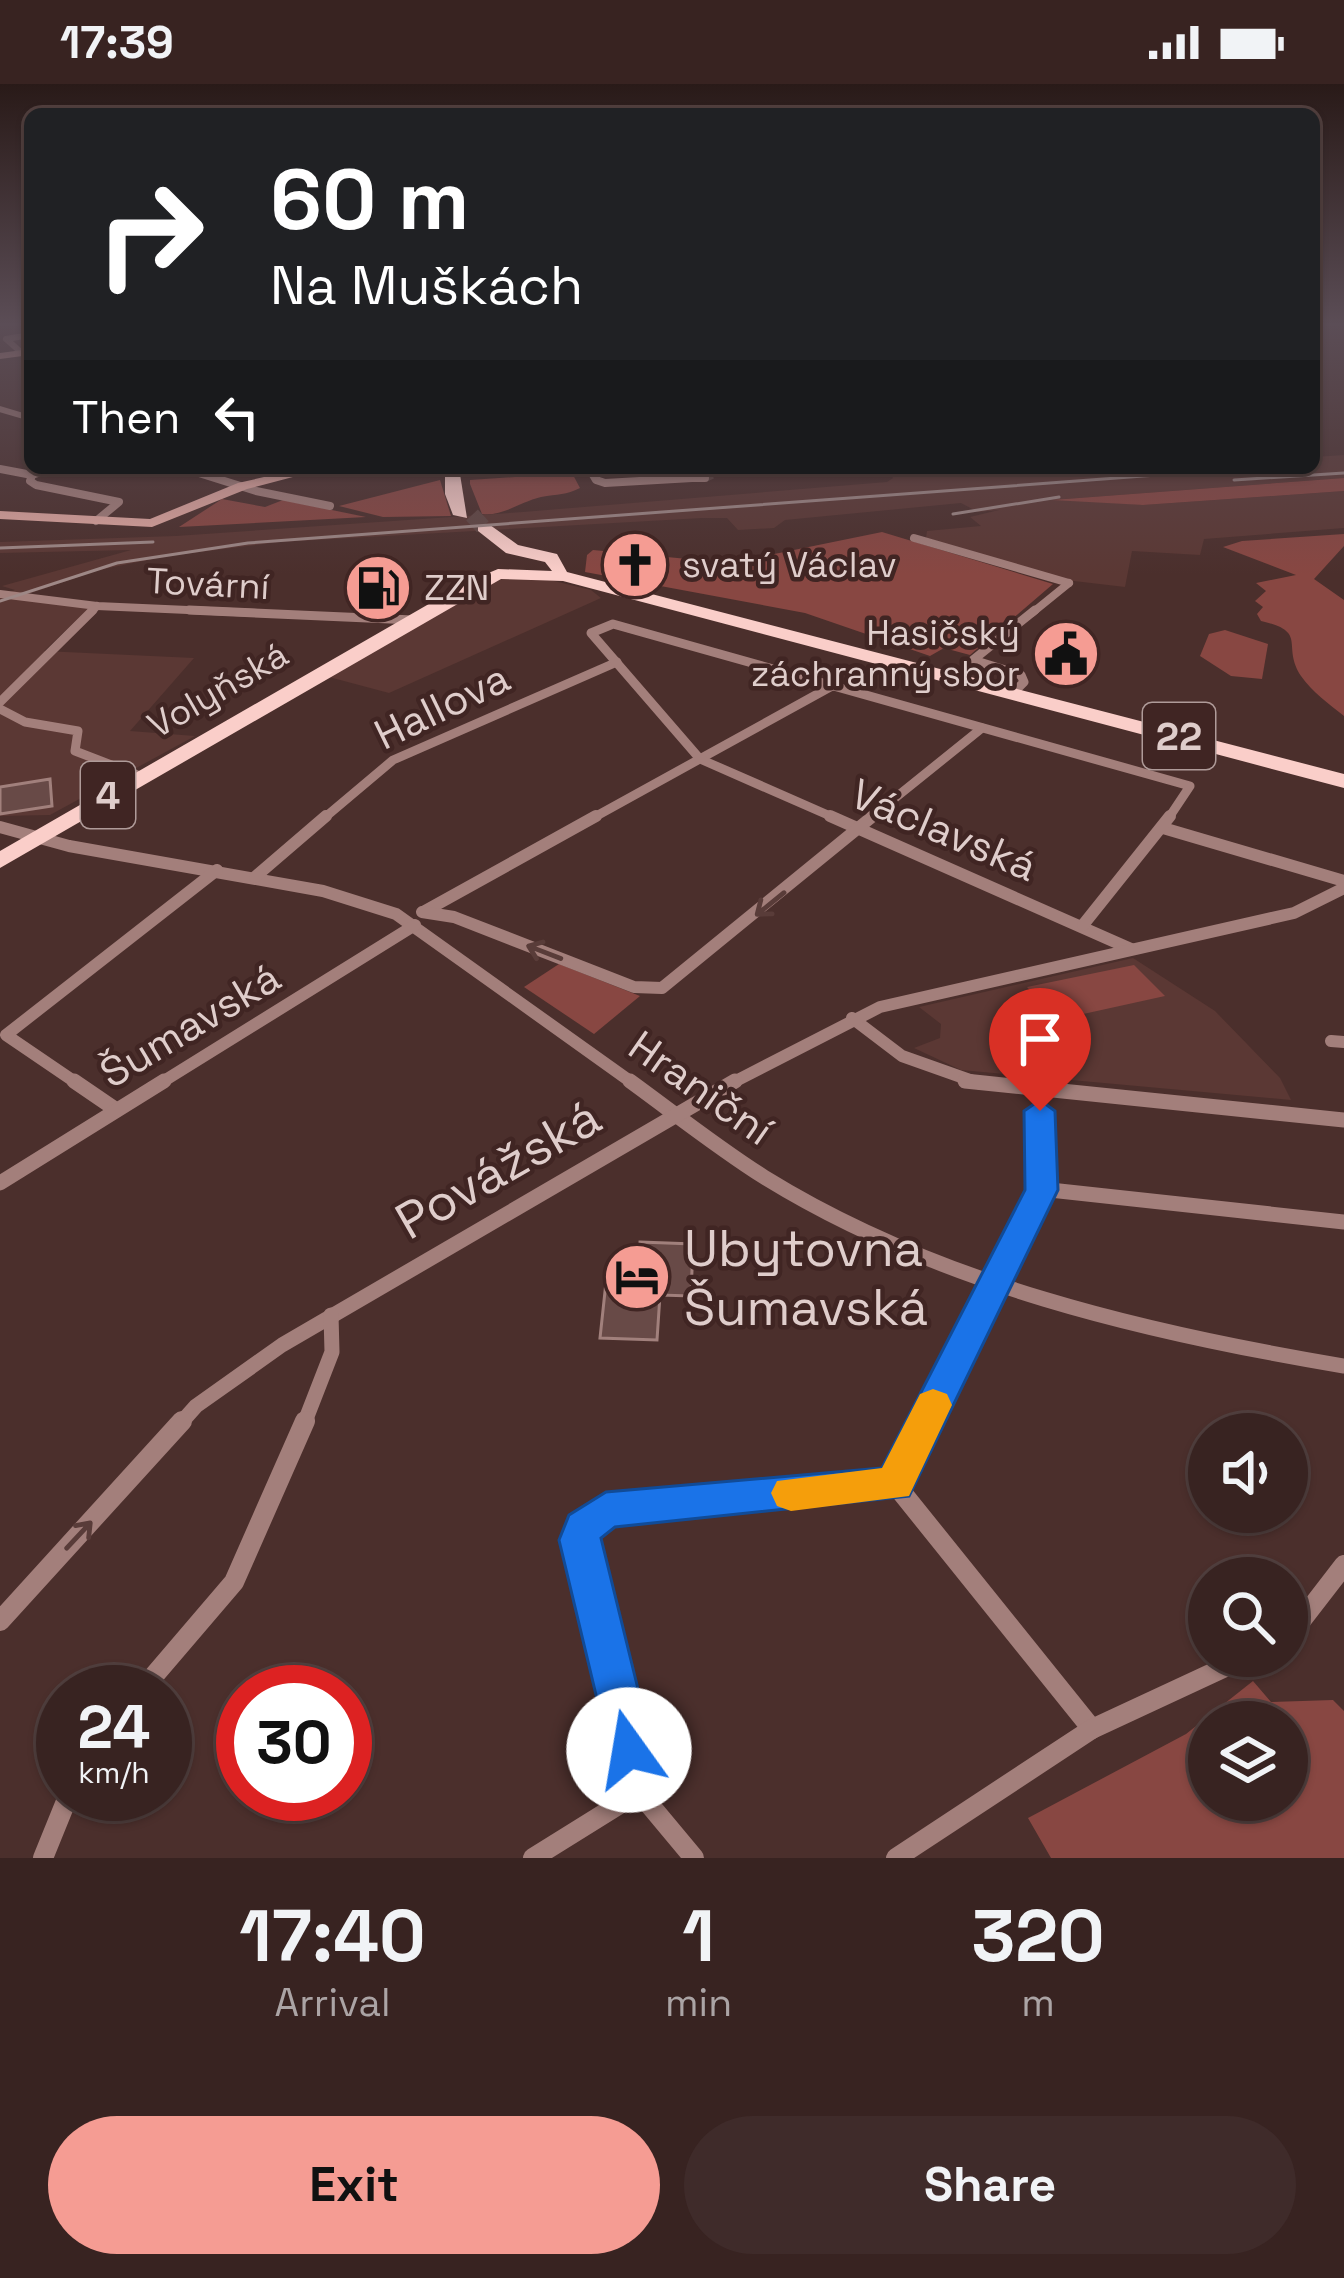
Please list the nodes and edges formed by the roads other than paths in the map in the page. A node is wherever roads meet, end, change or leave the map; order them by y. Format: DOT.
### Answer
graph roads {
  1 [pos="27,474"];
  2 [pos="35,474"];
  3 [pos="203,474"];
  4 [pos="295,474"];
  5 [pos="453,474"];
  6 [pos="595,474"];
  7 [pos="689,474"];
  8 [pos="695,474"];
  9 [pos="32,475"];
  10 [pos="705,478"];
  11 [pos="243,486"];
  12 [pos="330,506"];
  13 [pos="0,515"];
  14 [pos="96,521"];
  15 [pos="472,522"];
  16 [pos="914,538"];
  17 [pos="532,554"];
  18 [pos="509,565"];
  19 [pos="549,569"];
  20 [pos="0,594"];
  21 [pos="97,606"];
  22 [pos="688,607"];
  23 [pos="414,620"];
  24 [pos="617,662"];
  25 [pos="832,686"];
  26 [pos="1014,692"];
  27 [pos="0,706"];
  28 [pos="982,728"];
  29 [pos="700,759"];
  30 [pos="140,776"];
  31 [pos="1344,781"];
  32 [pos="0,827"];
  33 [pos="1163,828"];
  34 [pos="860,830"];
  35 [pos="39,835"];
  36 [pos="0,861"];
  37 [pos="218,870"];
  38 [pos="255,877"];
  39 [pos="1344,885"];
  40 [pos="415,919"];
  41 [pos="1083,925"];
  42 [pos="1131,950"];
  43 [pos="852,1018"];
  44 [pos="115,1109"];
  45 [pos="1040,1111"];
  46 [pos="676,1117"];
  47 [pos="1344,1120"];
  48 [pos="0,1183"];
  49 [pos="1041,1190"];
  50 [pos="1344,1222"];
  51 [pos="993,1282"];
  52 [pos="332,1316"];
  53 [pos="1344,1366"];
  54 [pos="895,1484"];
  55 [pos="1344,1565"];
  56 [pos="1308,1613"];
  57 [pos="0,1621"];
  58 [pos="163,1665"];
  59 [pos="1205,1677"];
  60 [pos="1092,1729"];
  61 [pos="639,1792"];
  62 [pos="58,1821"];
  63 [pos="43,1858"];
  64 [pos="533,1858"];
  65 [pos="694,1858"];
  66 [pos="896,1858"];
  1 -- 9 [label="street"];
  2 -- 9 [label="street"];
  3 -- 11 [label="street"];
  4 -- 11 [label="main road"];
  5 -- 15 [label="main road"];
  6 -- 7 [label="street"];
  8 -- 10 [label="street"];
  9 -- 14 [label="street"];
  11 -- 12 [label="street"];
  11 -- 14 [label="main road"];
  13 -- 14 [label="main road"];
  15 -- 17 [label="main road, 4"];
  15 -- 18 [label="main road"];
  16 -- 26 [label="street"];
  17 -- 18 [label="main road, 4"];
  17 -- 19 [label="main road, 4"];
  18 -- 19 [label="main road, 4"];
  18 -- 23 [label="main road, Volyňská / 4"];
  19 -- 22 [label="main road, 4"];
  20 -- 21 [label="street, Tovární"];
  21 -- 23 [label="street, Tovární"];
  21 -- 27 [label="street"];
  22 -- 26 [label="main road, 22"];
  23 -- 30 [label="main road, Volyňská / 4"];
  24 -- 25 [label="street"];
  24 -- 29 [label="street, Václavská"];
  24 -- 38 [label="street, Hallova"];
  25 -- 28 [label="street"];
  25 -- 29 [label="street, Šumavská"];
  26 -- 31 [label="main road, 22"];
  27 -- 30 [label="street"];
  28 -- 33 [label="street"];
  28 -- 34 [label="street"];
  29 -- 34 [label="street, Václavská"];
  29 -- 40 [label="street, Šumavská"];
  30 -- 35 [label="main road, Volyňská / 4"];
  32 -- 35 [label="street, Hraniční"];
  33 -- 39 [label="street"];
  33 -- 41 [label="street"];
  34 -- 40 [label="street, Hraniční, one-way"];
  34 -- 41 [label="street, Václavská"];
  35 -- 36 [label="main road, Volyňská / 4"];
  35 -- 37 [label="street, Hraniční"];
  37 -- 38 [label="street, Hraniční"];
  37 -- 44 [label="street"];
  38 -- 40 [label="street, Hraniční"];
  39 -- 42 [label="street"];
  40 -- 44 [label="street, Šumavská"];
  40 -- 46 [label="street, Hraniční"];
  41 -- 42 [label="street, Václavská"];
  42 -- 43 [label="street, Povážská"];
  43 -- 46 [label="street, Povážská"];
  43 -- 47 [label="street"];
  44 -- 48 [label="street, Šumavská"];
  45 -- 49 [label="street"];
  46 -- 51 [label="street, Hraniční"];
  46 -- 52 [label="street, Povážská"];
  49 -- 50 [label="street"];
  49 -- 51 [label="street"];
  51 -- 53 [label="street, Hraniční"];
  51 -- 54 [label="street"];
  57 -- 52 [label="street, Povážská, one-way"];
  52 -- 58 [label="street"];
  54 -- 60 [label="street"];
  54 -- 61 [label="street"];
  55 -- 56 [label="street"];
  59 -- 60 [label="street"];
  60 -- 66 [label="street"];
  61 -- 64 [label="street"];
  61 -- 65 [label="street"];
  62 -- 63 [label="street"];
}
